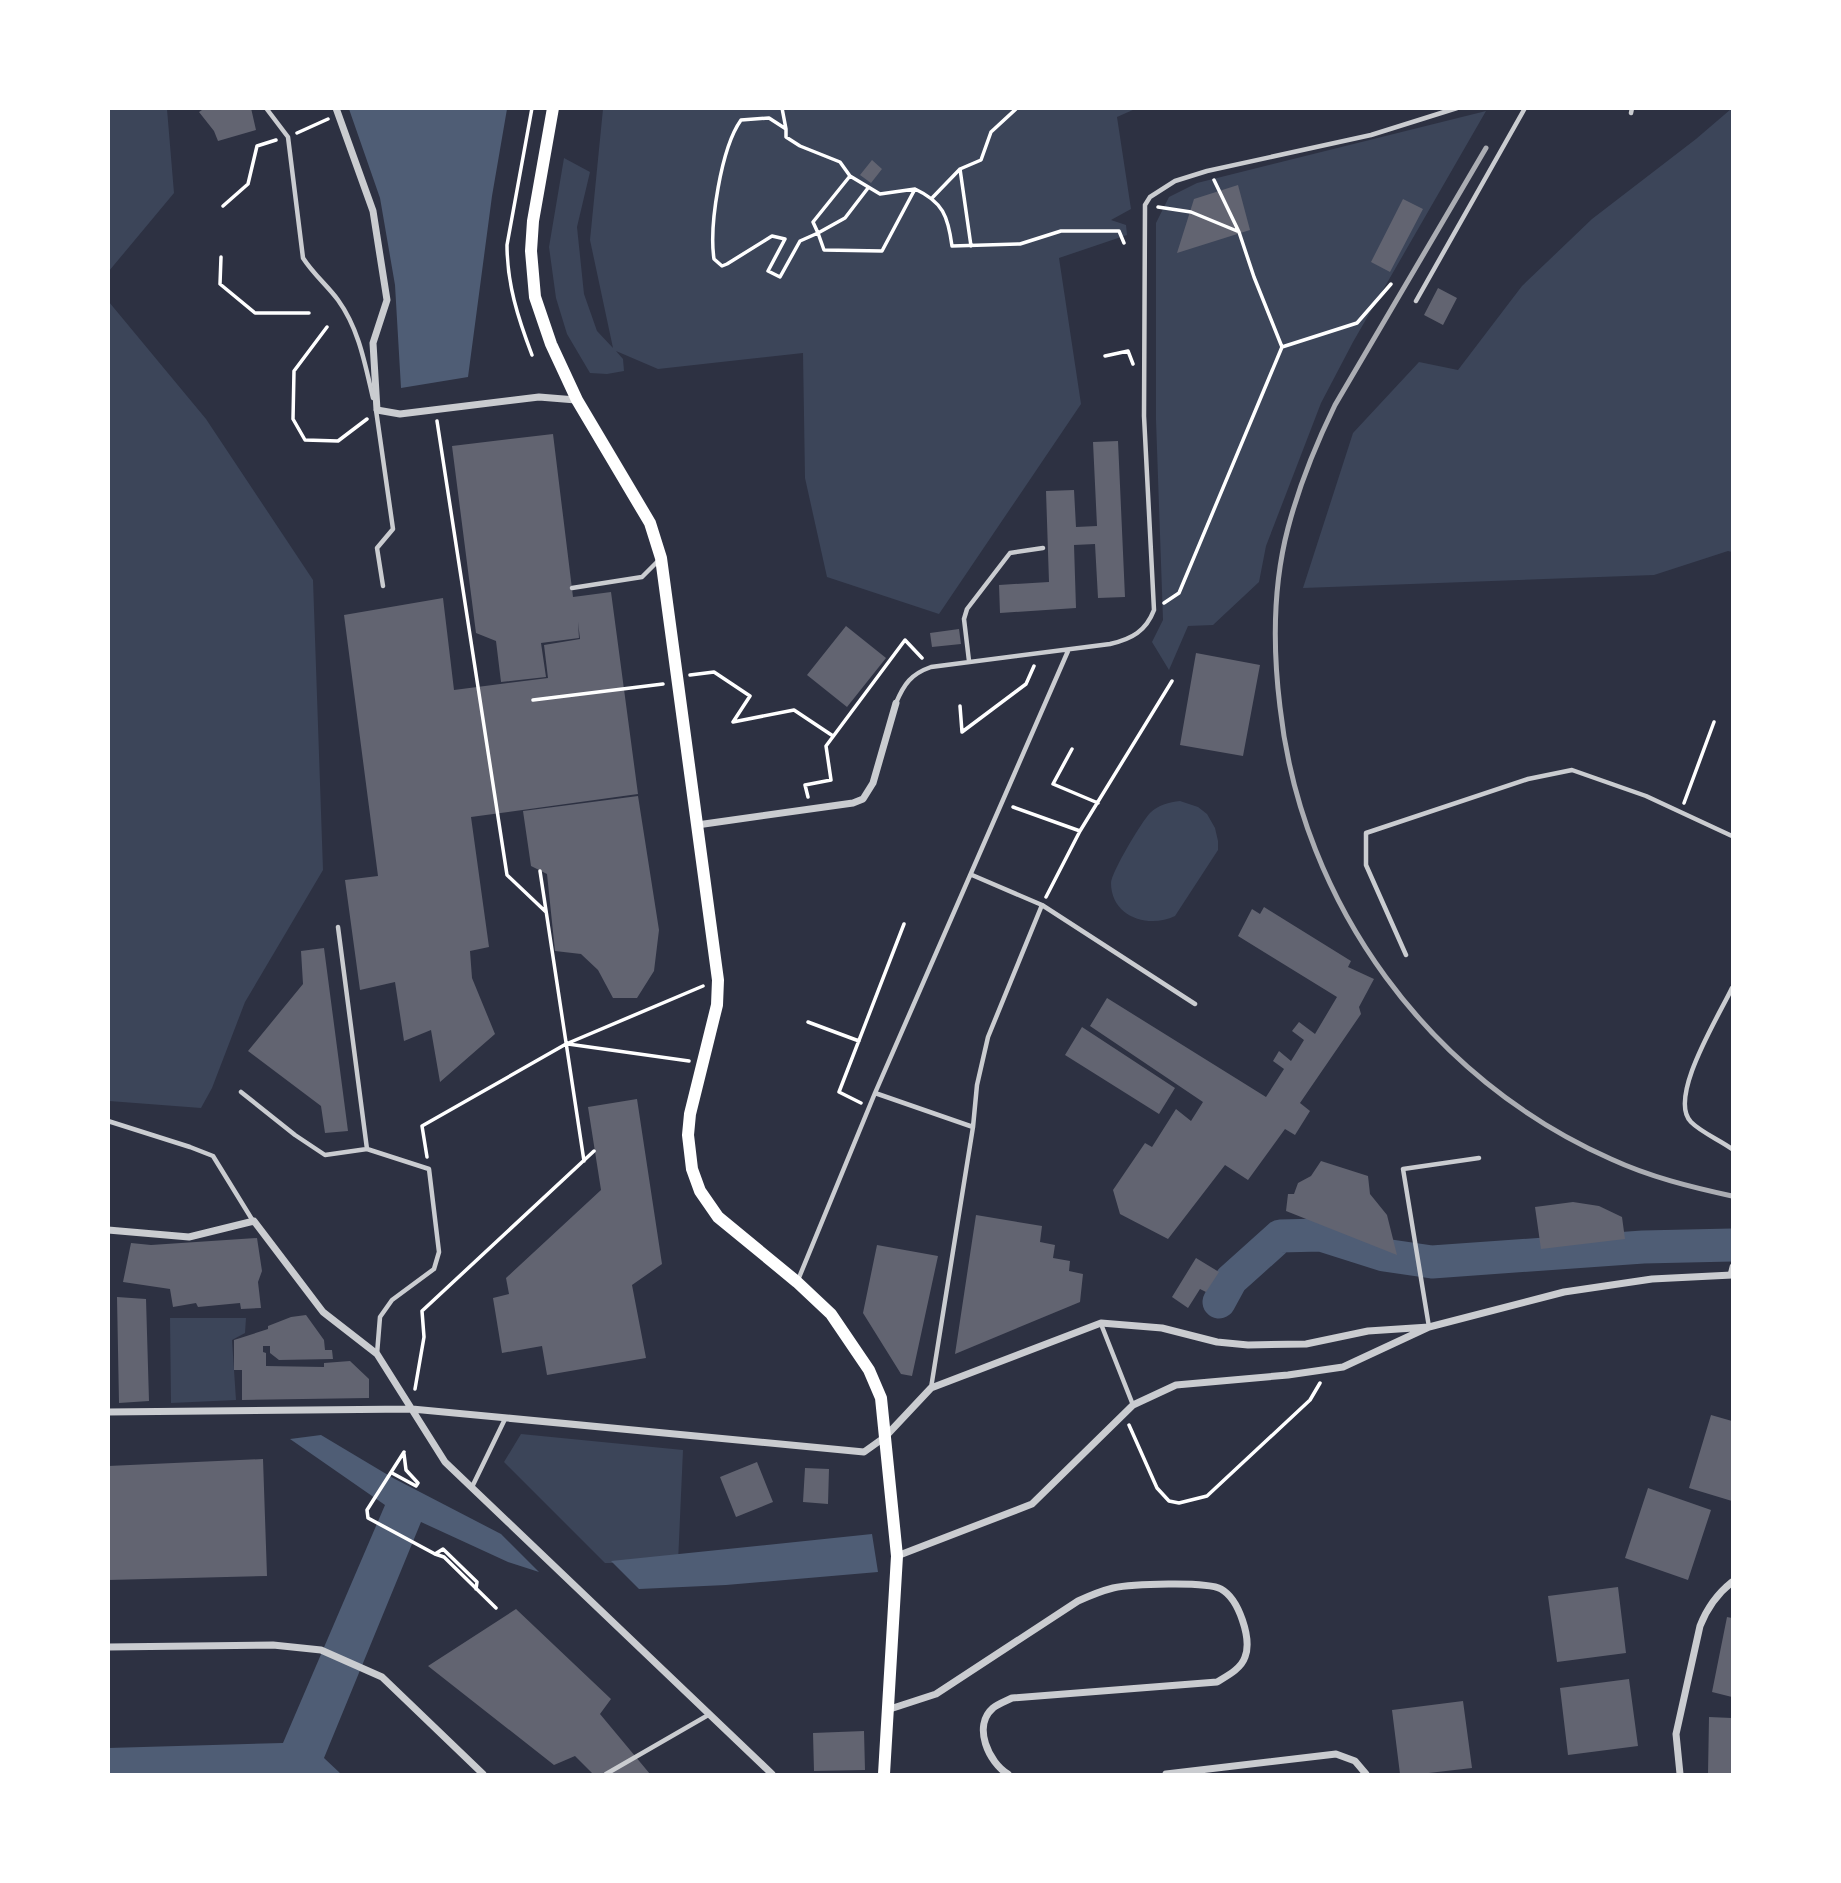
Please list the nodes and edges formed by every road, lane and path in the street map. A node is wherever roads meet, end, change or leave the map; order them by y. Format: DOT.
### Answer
graph roads {
  1 [pos="267,108"];
  2 [pos="553,108"];
  3 [pos="782,108"];
  4 [pos="1017,108"];
  5 [pos="1457,108"];
  6 [pos="1525,108"];
  7 [pos="337,112"];
  8 [pos="786,129"];
  9 [pos="288,137"];
  10 [pos="960,169"];
  11 [pos="1210,171"];
  12 [pos="850,176"];
  13 [pos="868,188"];
  14 [pos="915,189"];
  15 [pos="933,197"];
  16 [pos="1145,205"];
  17 [pos="223,206"];
  18 [pos="1239,232"];
  19 [pos="818,233"];
  20 [pos="1124,243"];
  21 [pos="971,246"];
  22 [pos="221,257"];
  23 [pos="1391,284"];
  24 [pos="1416,301"];
  25 [pos="309,313"];
  26 [pos="327,327"];
  27 [pos="1282,347"];
  28 [pos="1105,356"];
  29 [pos="1144,396"];
  30 [pos="577,400"];
  31 [pos="435,408"];
  32 [pos="377,410"];
  33 [pos="355,431"];
  34 [pos="1042,548"];
  35 [pos="661,558"];
  36 [pos="383,586"];
  37 [pos="572,588"];
  38 [pos="1154,610"];
  39 [pos="1068,650"];
  40 [pos="1039,654"];
  41 [pos="969,662"];
  42 [pos="931,667"];
  43 [pos="683,676"];
  44 [pos="1172,681"];
  45 [pos="665,684"];
  46 [pos="533,700"];
  47 [pos="896,703"];
  48 [pos="960,706"];
  49 [pos="1714,722"];
  50 [pos="833,736"];
  51 [pos="1072,748"];
  52 [pos="1001,802"];
  53 [pos="1098,803"];
  54 [pos="811,809"];
  55 [pos="1681,812"];
  56 [pos="697,825"];
  57 [pos="1080,831"];
  58 [pos="1732,836"];
  59 [pos="540,871"];
  60 [pos="972,875"];
  61 [pos="1042,905"];
  62 [pos="547,912"];
  63 [pos="904,924"];
  64 [pos="338,927"];
  65 [pos="1406,955"];
  66 [pos="718,980"];
  67 [pos="1732,988"];
  68 [pos="1195,1004"];
  69 [pos="808,1022"];
  70 [pos="859,1041"];
  71 [pos="566,1044"];
  72 [pos="703,1063"];
  73 [pos="241,1092"];
  74 [pos="875,1093"];
  75 [pos="869,1108"];
  76 [pos="108,1121"];
  77 [pos="973,1127"];
  78 [pos="367,1149"];
  79 [pos="1732,1149"];
  80 [pos="594,1151"];
  81 [pos="1479,1158"];
  82 [pos="584,1161"];
  83 [pos="429,1169"];
  84 [pos="254,1221"];
  85 [pos="108,1230"];
  86 [pos="1732,1272"];
  87 [pos="797,1282"];
  88 [pos="1101,1323"];
  89 [pos="1429,1328"];
  90 [pos="377,1354"];
  91 [pos="1327,1370"];
  92 [pos="931,1388"];
  93 [pos="1133,1405"];
  94 [pos="412,1409"];
  95 [pos="108,1412"];
  96 [pos="1123,1414"];
  97 [pos="505,1418"];
  98 [pos="885,1437"];
  99 [pos="392,1473"];
  100 [pos="471,1487"];
  101 [pos="435,1554"];
  102 [pos="897,1556"];
  103 [pos="1732,1582"];
  104 [pos="477,1589"];
  105 [pos="496,1608"];
  106 [pos="108,1647"];
  107 [pos="890,1709"];
  108 [pos="710,1714"];
  109 [pos="483,1774"];
  110 [pos="606,1774"];
  111 [pos="772,1774"];
  112 [pos="884,1774"];
  113 [pos="1008,1774"];
  114 [pos="1167,1774"];
  115 [pos="1366,1774"];
  116 [pos="1680,1774"];
  1 -- 9 [label="lane"];
  2 -- 30 [label="main road"];
  3 -- 8 [label="path"];
  4 -- 10 [label="path"];
  5 -- 11 [label="lane"];
  6 -- 24 [label="lane"];
  7 -- 9 [label="path"];
  7 -- 32 [label="street"];
  8 -- 12 [label="path"];
  8 -- 19 [label="path"];
  9 -- 17 [label="path"];
  9 -- 32 [label="lane"];
  10 -- 15 [label="path"];
  10 -- 21 [label="path"];
  11 -- 16 [label="lane"];
  11 -- 18 [label="path"];
  12 -- 13 [label="path"];
  12 -- 19 [label="path"];
  13 -- 14 [label="path"];
  13 -- 19 [label="path"];
  14 -- 15 [label="path"];
  14 -- 19 [label="path"];
  15 -- 21 [label="path"];
  16 -- 18 [label="path"];
  16 -- 29 [label="lane"];
  18 -- 27 [label="path"];
  20 -- 21 [label="path"];
  22 -- 25 [label="path"];
  23 -- 27 [label="path"];
  26 -- 33 [label="path"];
  27 -- 38 [label="path"];
  28 -- 29 [label="path"];
  29 -- 38 [label="lane"];
  30 -- 31 [label="street"];
  30 -- 35 [label="main road"];
  31 -- 32 [label="street"];
  31 -- 62 [label="path"];
  32 -- 36 [label="lane"];
  34 -- 41 [label="lane"];
  35 -- 37 [label="lane"];
  35 -- 56 [label="main road"];
  38 -- 39 [label="lane"];
  39 -- 40 [label="lane"];
  39 -- 52 [label="lane"];
  40 -- 41 [label="lane"];
  40 -- 48 [label="path"];
  41 -- 42 [label="lane"];
  42 -- 47 [label="lane"];
  42 -- 50 [label="path"];
  43 -- 50 [label="path"];
  44 -- 53 [label="path"];
  45 -- 46 [label="path"];
  47 -- 54 [label="street"];
  49 -- 55 [label="path"];
  50 -- 54 [label="path"];
  51 -- 53 [label="path"];
  52 -- 57 [label="path"];
  52 -- 60 [label="lane"];
  53 -- 57 [label="path"];
  54 -- 56 [label="street"];
  55 -- 58 [label="lane"];
  55 -- 65 [label="lane"];
  56 -- 66 [label="main road"];
  57 -- 61 [label="path"];
  59 -- 62 [label="path"];
  60 -- 61 [label="lane"];
  60 -- 74 [label="lane"];
  61 -- 68 [label="lane"];
  61 -- 77 [label="lane"];
  62 -- 71 [label="path"];
  63 -- 70 [label="path"];
  64 -- 78 [label="lane"];
  66 -- 71 [label="path"];
  66 -- 72 [label="main road"];
  67 -- 79 [label="lane"];
  69 -- 70 [label="path"];
  70 -- 75 [label="path"];
  71 -- 72 [label="path"];
  71 -- 82 [label="path"];
  71 -- 83 [label="path"];
  72 -- 87 [label="main road"];
  73 -- 78 [label="lane"];
  74 -- 75 [label="lane"];
  74 -- 77 [label="lane"];
  75 -- 87 [label="lane"];
  76 -- 84 [label="lane"];
  77 -- 92 [label="lane"];
  78 -- 83 [label="lane"];
  80 -- 82 [label="path"];
  81 -- 89 [label="lane"];
  82 -- 94 [label="path"];
  83 -- 90 [label="lane"];
  84 -- 85 [label="street"];
  84 -- 90 [label="street"];
  86 -- 89 [label="street"];
  87 -- 98 [label="main road"];
  88 -- 89 [label="street"];
  88 -- 92 [label="street"];
  88 -- 93 [label="lane"];
  89 -- 91 [label="street"];
  90 -- 94 [label="street"];
  91 -- 93 [label="street"];
  91 -- 96 [label="path"];
  92 -- 98 [label="street"];
  93 -- 96 [label="street"];
  94 -- 95 [label="street"];
  94 -- 97 [label="street"];
  94 -- 100 [label="street"];
  96 -- 102 [label="street"];
  97 -- 98 [label="street"];
  97 -- 100 [label="lane"];
  98 -- 102 [label="main road"];
  99 -- 99 [label="path"];
  99 -- 101 [label="path"];
  100 -- 108 [label="street"];
  101 -- 104 [label="path"];
  101 -- 104 [label="path"];
  102 -- 107 [label="main road"];
  103 -- 116 [label="street"];
  104 -- 105 [label="path"];
  106 -- 109 [label="street"];
  107 -- 112 [label="main road"];
  107 -- 113 [label="street"];
  108 -- 110 [label="lane"];
  108 -- 111 [label="street"];
  114 -- 115 [label="street"];
}
